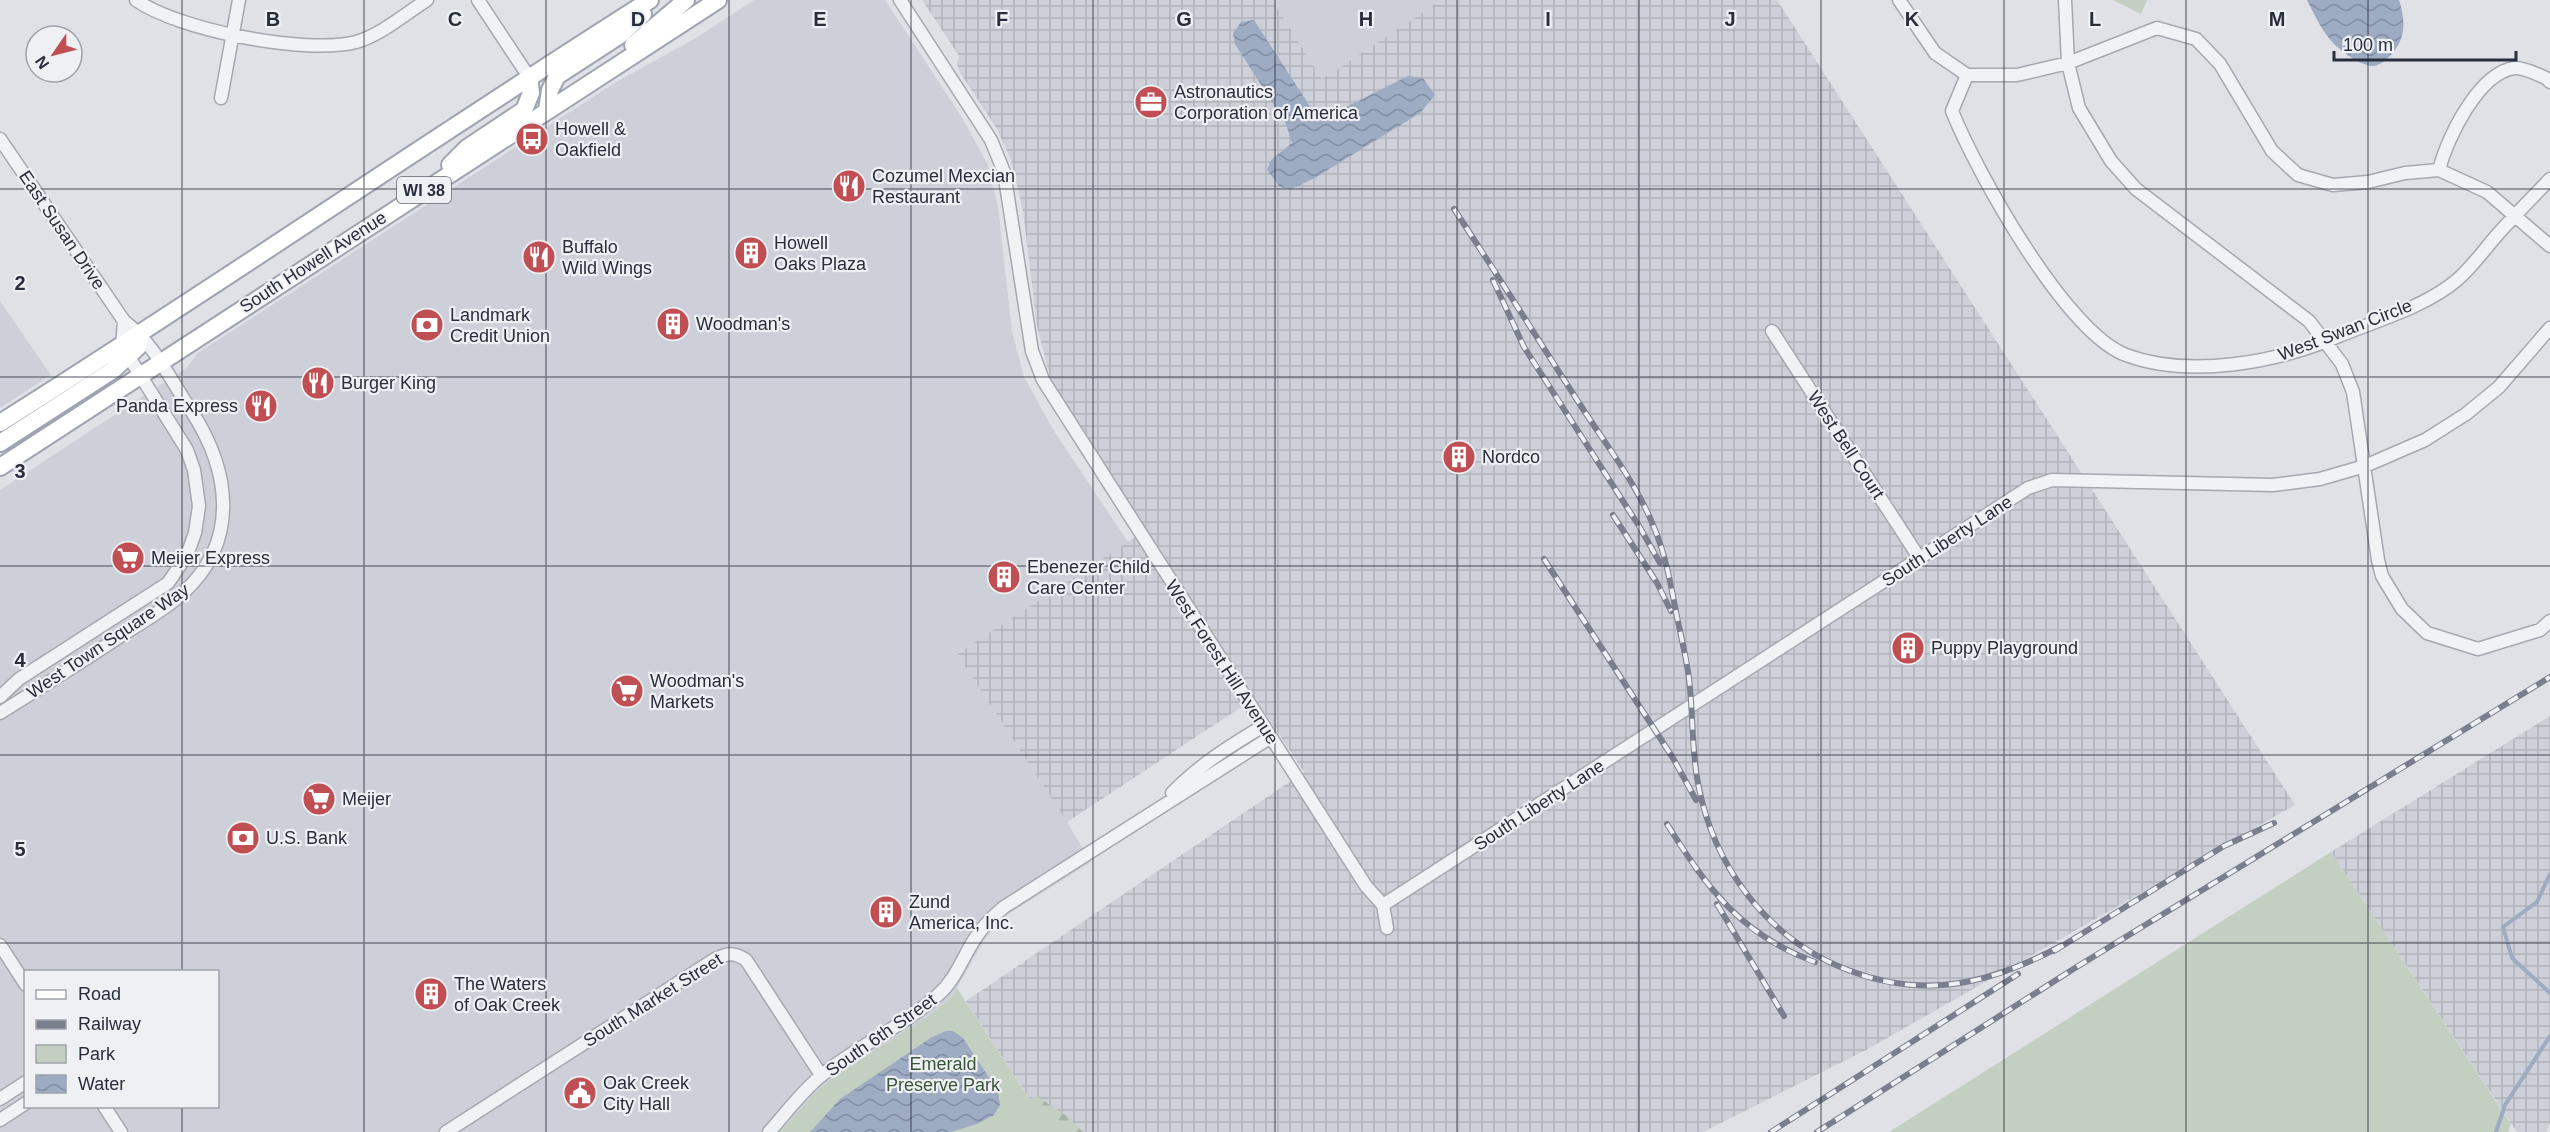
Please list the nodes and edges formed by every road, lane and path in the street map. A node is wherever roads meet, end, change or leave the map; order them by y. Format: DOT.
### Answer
graph roads {
  1 [pos="136,0"];
  2 [pos="239,0"];
  3 [pos="427,0"];
  4 [pos="478,0"];
  5 [pos="650,0"];
  6 [pos="659,0"];
  7 [pos="686,0"];
  8 [pos="718,0"];
  9 [pos="900,0"];
  10 [pos="1899,0"];
  11 [pos="2065,0"];
  12 [pos="233,34"];
  13 [pos="2068,63"];
  14 [pos="1967,75"];
  15 [pos="529,77"];
  16 [pos="594,80"];
  17 [pos="2550,82"];
  18 [pos="221,98"];
  19 [pos="548,110"];
  20 [pos="0,139"];
  21 [pos="2439,170"];
  22 [pos="2550,179"];
  23 [pos="426,189"];
  24 [pos="2514,215"];
  25 [pos="2550,246"];
  26 [pos="124,321"];
  27 [pos="2550,328"];
  28 [pos="1772,331"];
  29 [pos="141,333"];
  30 [pos="2326,342"];
  31 [pos="126,351"];
  32 [pos="160,363"];
  33 [pos="141,375"];
  34 [pos="0,423"];
  35 [pos="0,443"];
  36 [pos="2364,466"];
  37 [pos="0,467"];
  38 [pos="1920,559"];
  39 [pos="2550,621"];
  40 [pos="0,697"];
  41 [pos="0,713"];
  42 [pos="1263,726"];
  43 [pos="1271,737"];
  44 [pos="1158,806"];
  45 [pos="1383,905"];
  46 [pos="1387,928"];
  47 [pos="0,945"];
  48 [pos="24,982"];
  49 [pos="821,1075"];
  50 [pos="24,1083"];
  51 [pos="0,1099"];
  52 [pos="24,1104"];
  53 [pos="105,1108"];
  54 [pos="0,1120"];
  55 [pos="121,1132"];
  56 [pos="446,1132"];
  57 [pos="769,1132"];
  1 -- 12 [label="street"];
  2 -- 12 [label="street"];
  3 -- 12 [label="street"];
  4 -- 15 [label="street"];
  5 -- 15 [label="main road, South Howell Avenue / WI 38"];
  6 -- 19 [label="main road"];
  7 -- 16 [label="main road"];
  8 -- 16 [label="main road, South Howell Avenue / WI 38"];
  9 -- 42 [label="street, West Forest Hill Avenue"];
  10 -- 14 [label="street"];
  11 -- 13 [label="street"];
  12 -- 18 [label="street"];
  13 -- 14 [label="street"];
  13 -- 21 [label="street"];
  13 -- 30 [label="street"];
  14 -- 30 [label="street, West Swan Circle"];
  15 -- 23 [label="main road"];
  15 -- 29 [label="main road, South Howell Avenue / WI 38"];
  16 -- 19 [label="main road, South Howell Avenue / WI 38"];
  17 -- 21 [label="street"];
  19 -- 23 [label="main road, South Howell Avenue / WI 38"];
  20 -- 26 [label="street, East Susan Drive"];
  21 -- 24 [label="street"];
  22 -- 24 [label="street, West Swan Circle"];
  23 -- 32 [label="main road, South Howell Avenue / WI 38"];
  24 -- 25 [label="street"];
  24 -- 30 [label="street, West Swan Circle"];
  26 -- 29 [label="street, East Susan Drive"];
  26 -- 31 [label="street"];
  27 -- 36 [label="street, South Liberty Lane"];
  28 -- 38 [label="street, West Bell Court"];
  29 -- 31 [label="main road"];
  29 -- 32 [label="street, West Town Square Way"];
  30 -- 36 [label="street"];
  31 -- 33 [label="street, West Town Square Way"];
  31 -- 34 [label="main road"];
  31 -- 35 [label="main road"];
  32 -- 33 [label="main road, South Howell Avenue / WI 38"];
  32 -- 41 [label="street, West Town Square Way"];
  33 -- 37 [label="main road, South Howell Avenue / WI 38"];
  33 -- 40 [label="street, West Town Square Way"];
  36 -- 38 [label="street, South Liberty Lane"];
  36 -- 39 [label="street"];
  38 -- 45 [label="street, South Liberty Lane"];
  42 -- 43 [label="street, West Forest Hill Avenue"];
  42 -- 44 [label="street, South 6th Street"];
  43 -- 44 [label="street, South 6th Street"];
  43 -- 45 [label="street, West Forest Hill Avenue"];
  44 -- 49 [label="street, South 6th Street"];
  45 -- 46 [label="street"];
  47 -- 48 [label="street"];
  49 -- 56 [label="street, South Market Street"];
  49 -- 57 [label="street, South 6th Street"];
  50 -- 51 [label="street"];
  52 -- 54 [label="street"];
  53 -- 55 [label="street"];
}
